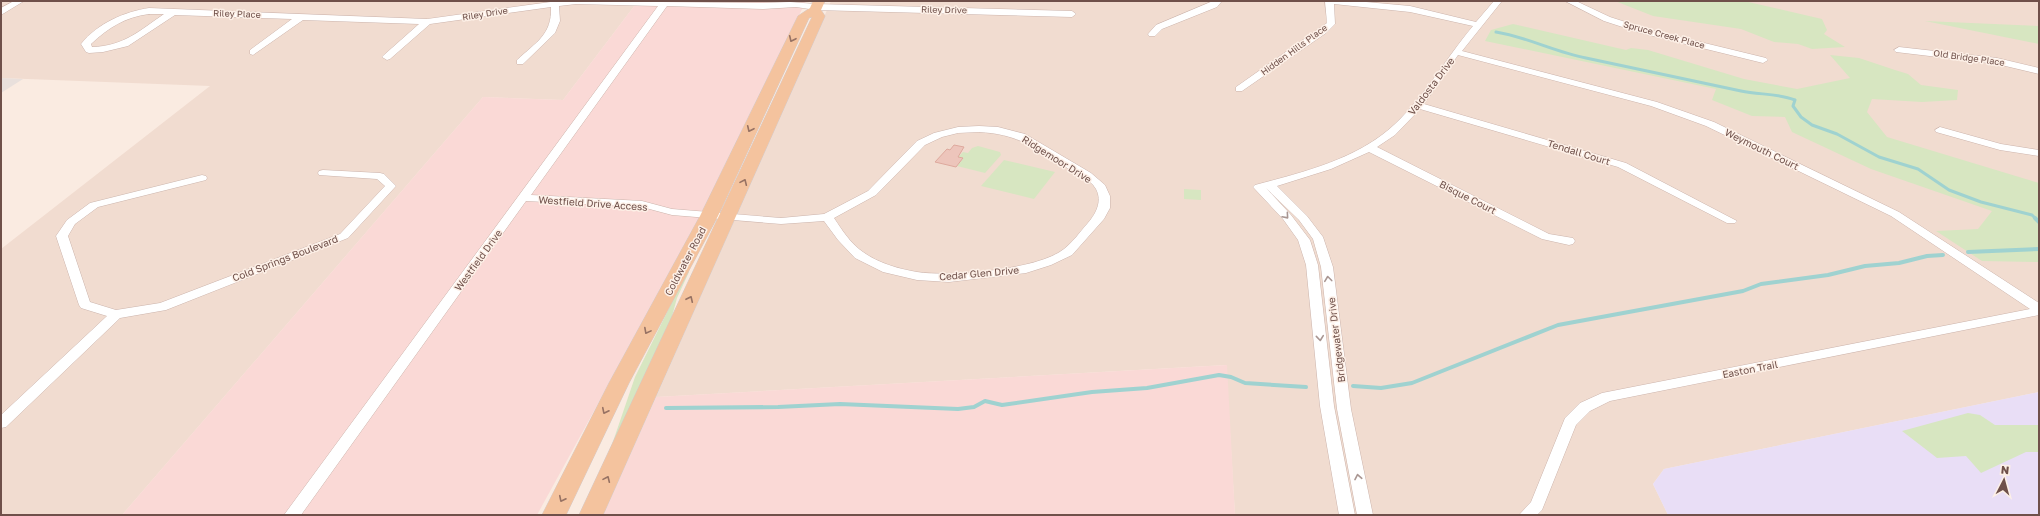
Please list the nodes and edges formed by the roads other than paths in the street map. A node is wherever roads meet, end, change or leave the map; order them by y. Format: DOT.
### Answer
graph roads {
  1 [pos="20,1"];
  2 [pos="1013,1"];
  3 [pos="1218,1"];
  4 [pos="1329,1"];
  5 [pos="1498,1"];
  6 [pos="1569,1"];
  7 [pos="665,3"];
  8 [pos="555,4"];
  9 [pos="1387,4"];
  10 [pos="817,6"];
  11 [pos="1,12"];
  12 [pos="173,12"];
  13 [pos="1011,12"];
  14 [pos="1072,14"];
  15 [pos="302,16"];
  16 [pos="427,22"];
  17 [pos="1479,25"];
  18 [pos="1152,34"];
  19 [pos="1899,50"];
  20 [pos="253,52"];
  21 [pos="1457,52"];
  22 [pos="387,58"];
  23 [pos="1763,60"];
  24 [pos="520,62"];
  25 [pos="2039,71"];
  26 [pos="1239,89"];
  27 [pos="1417,105"];
  28 [pos="1940,130"];
  29 [pos="1368,148"];
  30 [pos="2039,153"];
  31 [pos="323,173"];
  32 [pos="202,178"];
  33 [pos="1264,186"];
  34 [pos="524,198"];
  35 [pos="1104,208"];
  36 [pos="718,217"];
  37 [pos="827,217"];
  38 [pos="1731,221"];
  39 [pos="1569,241"];
  40 [pos="2039,310"];
  41 [pos="116,314"];
  42 [pos="1,422"];
  43 [pos="292,515"];
  44 [pos="554,515"];
  45 [pos="591,515"];
  46 [pos="1347,515"];
  47 [pos="1365,515"];
  48 [pos="1528,515"];
  1 -- 11 [label="street"];
  2 -- 13 [label="street"];
  3 -- 18 [label="street"];
  4 -- 9 [label="street"];
  4 -- 26 [label="street, Hidden Hills Place"];
  5 -- 17 [label="street, Valdosta Drive"];
  6 -- 23 [label="street, Spruce Creek Place"];
  7 -- 8 [label="street, Riley Drive"];
  7 -- 10 [label="street, Riley Drive"];
  7 -- 34 [label="street, Westfield Drive"];
  8 -- 16 [label="street, Riley Drive"];
  8 -- 24 [label="street"];
  9 -- 17 [label="street"];
  10 -- 13 [label="street, Riley Drive"];
  10 -- 36 [label="main road, Coldwater Road"];
  12 -- 12 [label="street, Riley Place"];
  12 -- 15 [label="street, Riley Place"];
  13 -- 14 [label="street, Riley Drive"];
  15 -- 16 [label="street, Riley Drive"];
  15 -- 20 [label="street"];
  16 -- 22 [label="street"];
  17 -- 21 [label="street, Valdosta Drive"];
  19 -- 25 [label="street, Old Bridge Place"];
  21 -- 27 [label="street, Valdosta Drive"];
  21 -- 40 [label="street, Weymouth Court"];
  27 -- 29 [label="street, Valdosta Drive"];
  27 -- 38 [label="street, Tendall Court"];
  28 -- 30 [label="street"];
  29 -- 33 [label="street, Valdosta Drive"];
  29 -- 39 [label="street, Bisque Court"];
  31 -- 41 [label="street, Cold Springs Boulevard"];
  32 -- 41 [label="street, Cold Springs Boulevard"];
  33 -- 46 [label="street, Bridgewater Drive, one-way"];
  47 -- 33 [label="street, Bridgewater Drive, one-way"];
  34 -- 36 [label="street, Westfield Drive Access"];
  34 -- 43 [label="street, Westfield Drive"];
  35 -- 37 [label="street, Cedar Glen Drive"];
  35 -- 37 [label="street, Ridgemoor Drive"];
  36 -- 37 [label="street, Ridgemoor Drive"];
  36 -- 44 [label="main road, Coldwater Road, one-way"];
  45 -- 36 [label="main road, Coldwater Road, one-way"];
  40 -- 48 [label="street, Easton Trail"];
  41 -- 42 [label="street"];
}
